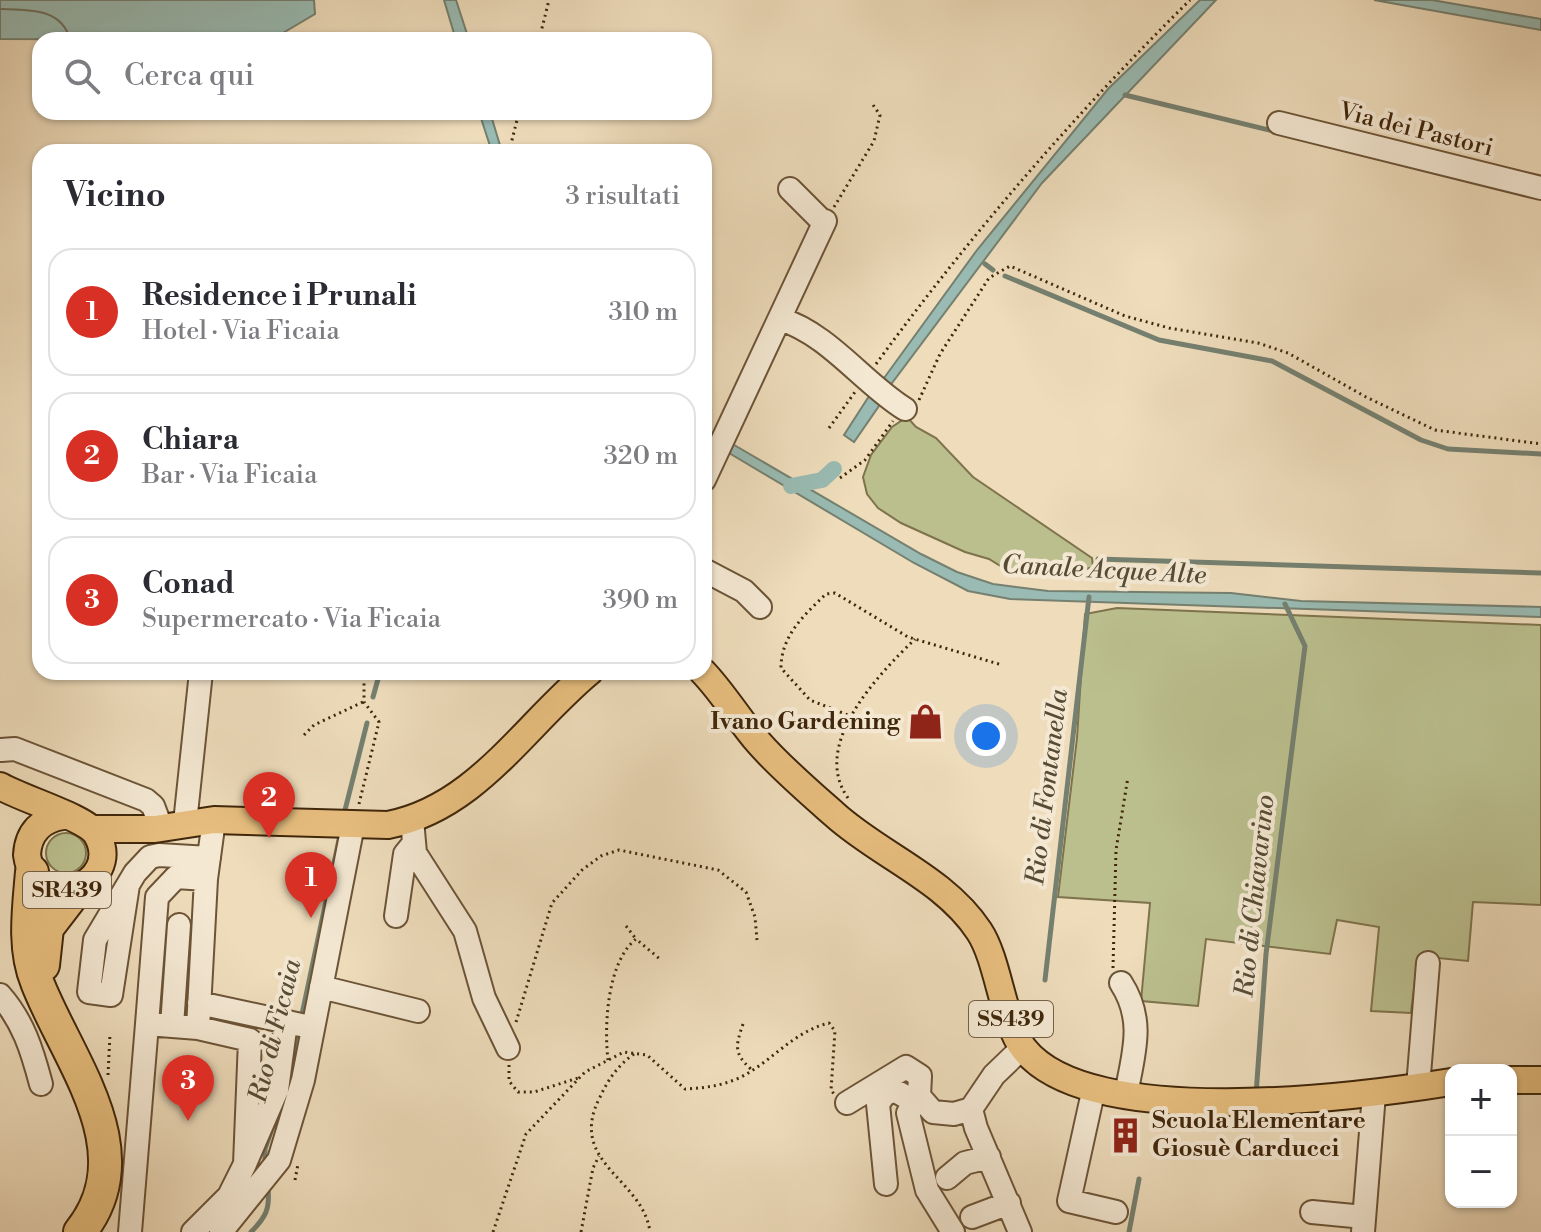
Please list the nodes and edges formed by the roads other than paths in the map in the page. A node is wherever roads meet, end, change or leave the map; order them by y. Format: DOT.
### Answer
graph roads {
  1 [pos="1279,123"];
  2 [pos="1541,188"];
  3 [pos="790,189"];
  4 [pos="780,319"];
  5 [pos="905,409"];
  6 [pos="712,464"];
  7 [pos="712,574"];
  8 [pos="760,607"];
  9 [pos="199,680"];
  10 [pos="581,680"];
  11 [pos="709,680"];
  12 [pos="0,750"];
  13 [pos="1,787"];
  14 [pos="63,816"];
  15 [pos="214,820"];
  16 [pos="172,821"];
  17 [pos="353,825"];
  18 [pos="94,829"];
  19 [pos="413,832"];
  20 [pos="30,859"];
  21 [pos="208,869"];
  22 [pos="88,878"];
  23 [pos="128,885"];
  24 [pos="396,916"];
  25 [pos="155,923"];
  26 [pos="179,925"];
  27 [pos="203,927"];
  28 [pos="1428,963"];
  29 [pos="1121,983"];
  30 [pos="321,987"];
  31 [pos="0,995"];
  32 [pos="46,1001"];
  33 [pos="199,1003"];
  34 [pos="418,1011"];
  35 [pos="286,1022"];
  36 [pos="147,1024"];
  37 [pos="172,1026"];
  38 [pos="198,1028"];
  39 [pos="313,1028"];
  40 [pos="508,1048"];
  41 [pos="1022,1048"];
  42 [pos="1517,1080"];
  43 [pos="1541,1080"];
  44 [pos="1445,1083"];
  45 [pos="41,1084"];
  46 [pos="1418,1087"];
  47 [pos="1094,1088"];
  48 [pos="1126,1094"];
  49 [pos="1374,1094"];
  50 [pos="996,1097"];
  51 [pos="916,1098"];
  52 [pos="847,1103"];
  53 [pos="971,1109"];
  54 [pos="989,1157"];
  55 [pos="245,1164"];
  56 [pos="947,1178"];
  57 [pos="886,1184"];
  58 [pos="1009,1203"];
  59 [pos="1116,1212"];
  60 [pos="1312,1212"];
  61 [pos="972,1217"];
  62 [pos="1363,1224"];
  63 [pos="80,1232"];
  64 [pos="130,1232"];
  65 [pos="193,1232"];
  66 [pos="221,1232"];
  67 [pos="953,1232"];
  68 [pos="1020,1232"];
  1 -- 2 [label="street, Via dei Pastori"];
  3 -- 4 [label="street"];
  4 -- 5 [label="street"];
  4 -- 6 [label="street"];
  7 -- 8 [label="street"];
  9 -- 16 [label="street"];
  10 -- 19 [label="main road"];
  11 -- 41 [label="main road, SS439"];
  12 -- 16 [label="street"];
  13 -- 14 [label="main road"];
  13 -- 20 [label="main road, SR439"];
  14 -- 18 [label="main road"];
  14 -- 20 [label="main road, SR439"];
  15 -- 16 [label="main road"];
  15 -- 17 [label="main road"];
  15 -- 21 [label="street"];
  16 -- 18 [label="main road"];
  16 -- 22 [label="main road, SR439"];
  17 -- 19 [label="main road"];
  17 -- 30 [label="street"];
  18 -- 22 [label="main road, SR439"];
  19 -- 24 [label="street"];
  19 -- 40 [label="street"];
  20 -- 22 [label="main road, SR439"];
  20 -- 32 [label="highway"];
  21 -- 23 [label="street"];
  21 -- 25 [label="street"];
  21 -- 27 [label="street"];
  22 -- 32 [label="highway"];
  25 -- 26 [label="street"];
  25 -- 36 [label="street"];
  26 -- 27 [label="street"];
  26 -- 37 [label="street"];
  27 -- 33 [label="street"];
  28 -- 46 [label="street"];
  29 -- 48 [label="street"];
  30 -- 34 [label="street"];
  30 -- 39 [label="street"];
  31 -- 45 [label="street"];
  32 -- 63 [label="highway"];
  33 -- 35 [label="street"];
  33 -- 38 [label="street"];
  35 -- 39 [label="street"];
  35 -- 55 [label="street"];
  36 -- 37 [label="street"];
  36 -- 64 [label="street"];
  37 -- 38 [label="street"];
  38 -- 55 [label="street"];
  39 -- 66 [label="street"];
  41 -- 47 [label="main road, SS439"];
  41 -- 50 [label="street"];
  41 -- 53 [label="street"];
  42 -- 43 [label="main road"];
  44 -- 46 [label="main road, SS439"];
  46 -- 49 [label="main road, SS439"];
  47 -- 48 [label="main road, SS439"];
  47 -- 59 [label="street"];
  48 -- 49 [label="main road, SS439"];
  49 -- 62 [label="street"];
  51 -- 52 [label="street"];
  51 -- 53 [label="street"];
  51 -- 57 [label="street"];
  51 -- 67 [label="street"];
  53 -- 54 [label="street"];
  54 -- 56 [label="street"];
  54 -- 58 [label="street"];
  55 -- 65 [label="street"];
  58 -- 61 [label="street"];
  58 -- 68 [label="street"];
  60 -- 62 [label="street"];
}
